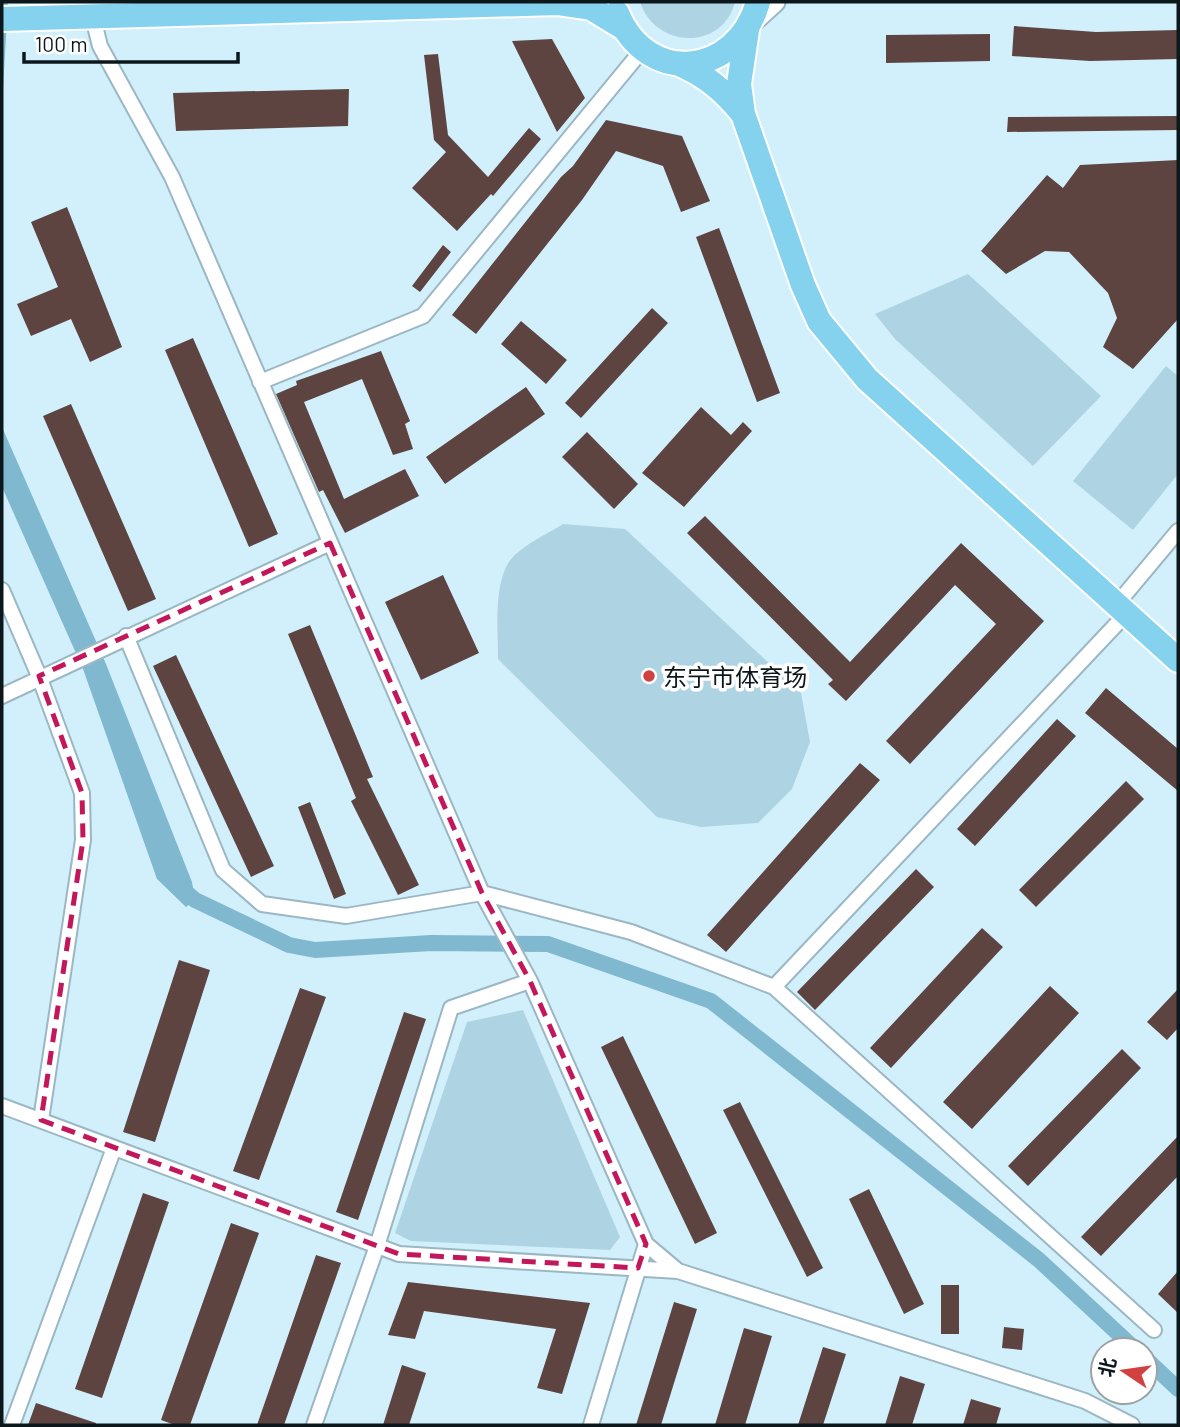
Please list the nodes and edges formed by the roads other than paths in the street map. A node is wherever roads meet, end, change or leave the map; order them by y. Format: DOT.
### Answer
graph roads {
  1 [pos="615,2"];
  2 [pos="775,2"];
  3 [pos="335,5"];
  4 [pos="93,10"];
  5 [pos="25,15"];
  6 [pos="753,18"];
  7 [pos="624,28"];
  8 [pos="643,49"];
  9 [pos="679,64"];
  10 [pos="743,114"];
  11 [pos="260,382"];
  12 [pos="1178,531"];
  13 [pos="330,543"];
  14 [pos="2,590"];
  15 [pos="1122,609"];
  16 [pos="126,636"];
  17 [pos="1178,660"];
  18 [pos="39,677"];
  19 [pos="2,695"];
  20 [pos="482,893"];
  21 [pos="528,978"];
  22 [pos="774,987"];
  23 [pos="2,1106"];
  24 [pos="41,1120"];
  25 [pos="114,1148"];
  26 [pos="646,1244"];
  27 [pos="377,1246"];
  28 [pos="638,1268"];
  29 [pos="678,1271"];
  30 [pos="1154,1330"];
  31 [pos="12,1425"];
  32 [pos="314,1425"];
  33 [pos="591,1425"];
  34 [pos="1132,1425"];
  1 -- 7 [label="highway"];
  2 -- 6 [label="street"];
  3 -- 4 [label="highway"];
  3 -- 7 [label="highway"];
  4 -- 5 [label="highway"];
  4 -- 11 [label="street"];
  6 -- 9 [label="highway"];
  6 -- 10 [label="highway"];
  7 -- 8 [label="highway"];
  8 -- 9 [label="highway"];
  8 -- 11 [label="street"];
  9 -- 10 [label="highway"];
  10 -- 15 [label="highway"];
  11 -- 13 [label="street"];
  12 -- 15 [label="street"];
  13 -- 16 [label="street"];
  13 -- 20 [label="street"];
  14 -- 18 [label="street"];
  15 -- 17 [label="highway"];
  15 -- 22 [label="street"];
  16 -- 18 [label="street"];
  16 -- 20 [label="street"];
  18 -- 19 [label="street"];
  18 -- 24 [label="street"];
  20 -- 21 [label="street"];
  20 -- 22 [label="street"];
  21 -- 26 [label="street"];
  21 -- 27 [label="street"];
  22 -- 30 [label="street"];
  23 -- 24 [label="street"];
  24 -- 25 [label="street"];
  25 -- 27 [label="street"];
  25 -- 31 [label="street"];
  26 -- 28 [label="street"];
  26 -- 29 [label="street"];
  27 -- 28 [label="street"];
  27 -- 32 [label="street"];
  28 -- 29 [label="street"];
  28 -- 33 [label="street"];
  29 -- 34 [label="street"];
}
